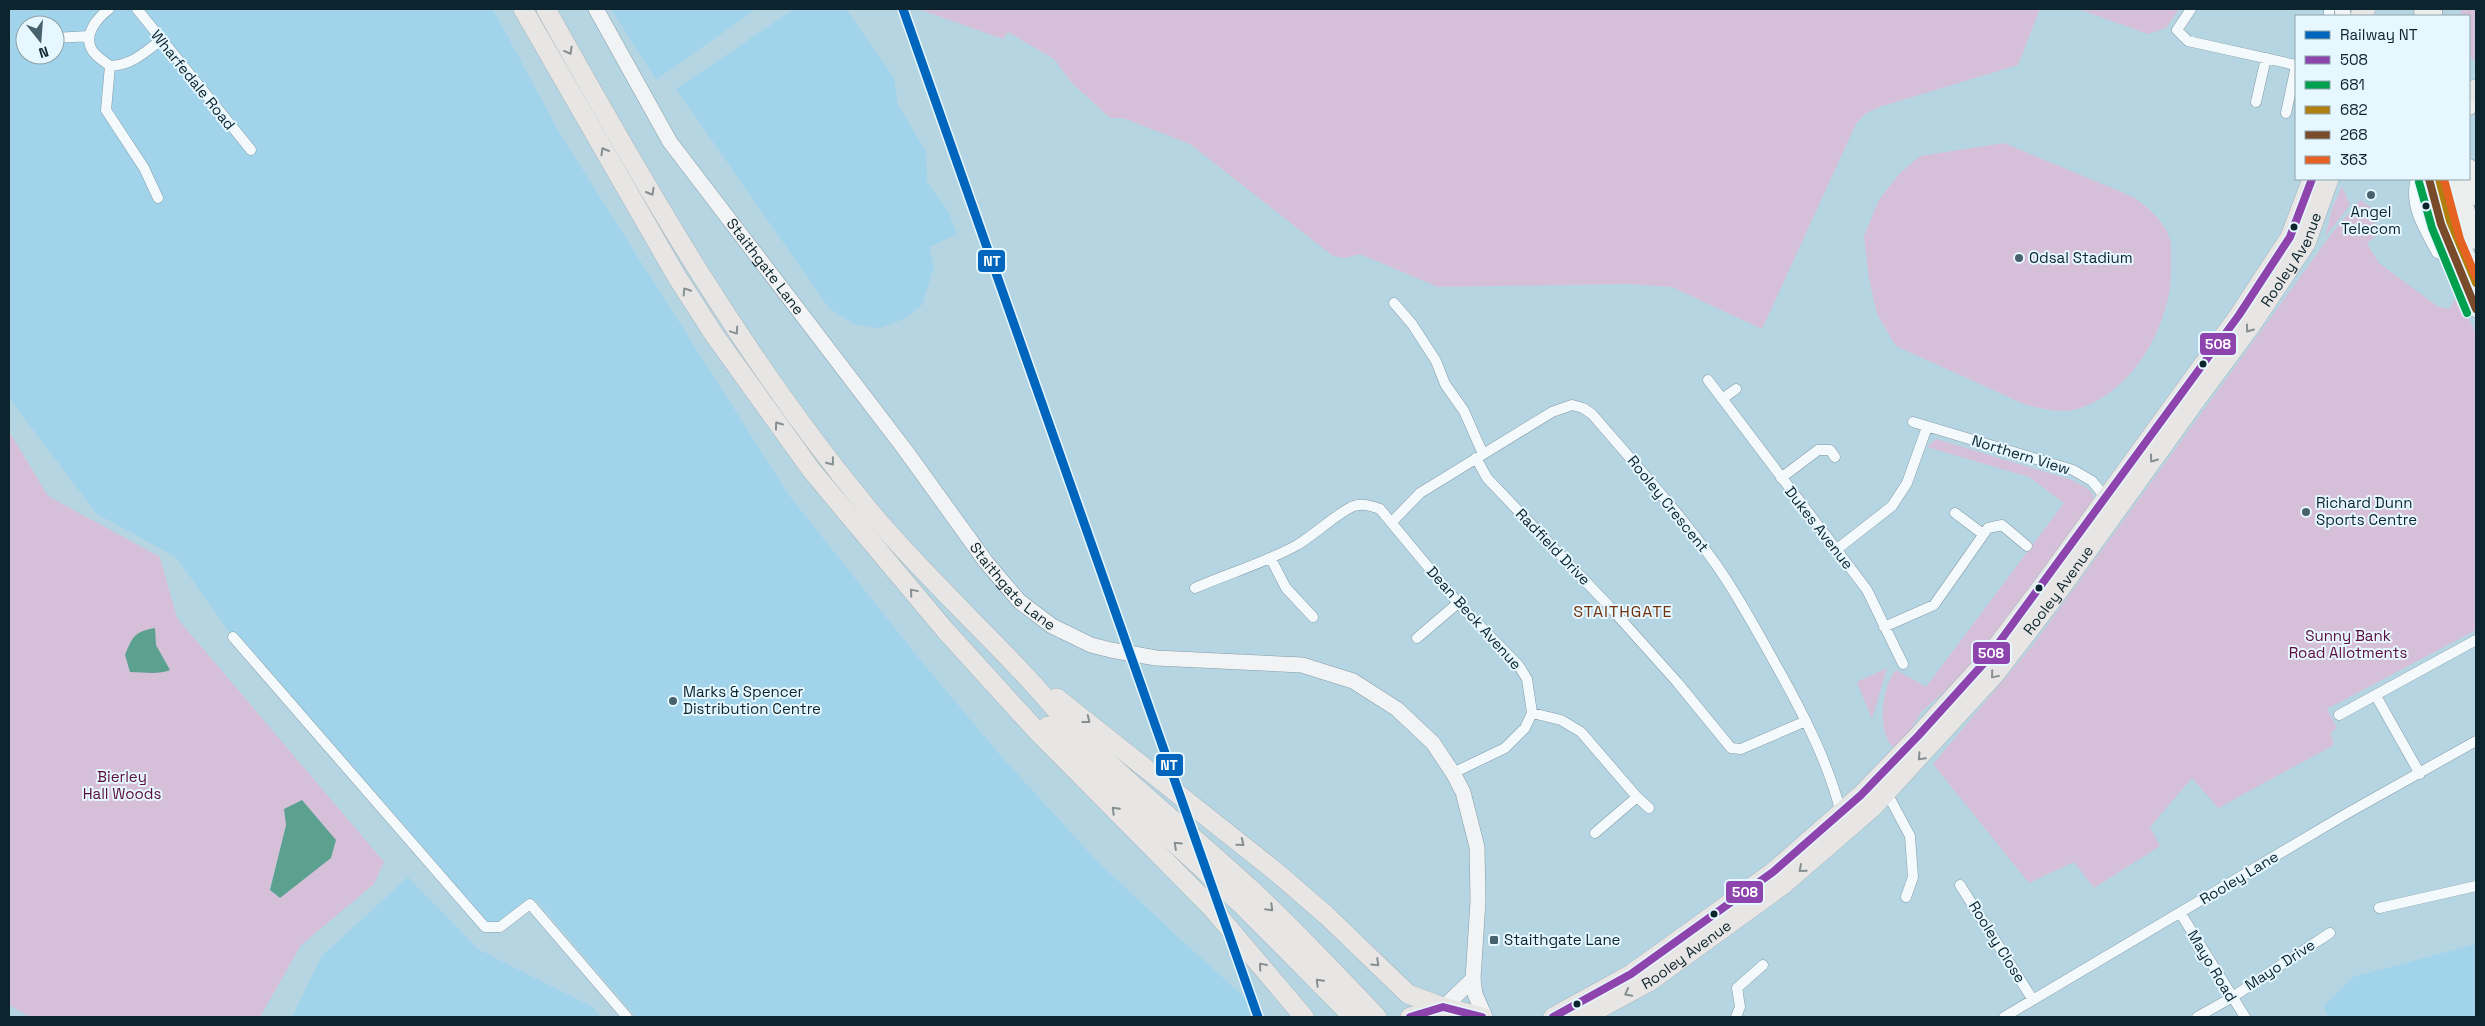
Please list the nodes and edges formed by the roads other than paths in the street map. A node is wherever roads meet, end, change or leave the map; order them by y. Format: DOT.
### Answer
graph roads {
  1 [pos="109,9"];
  2 [pos="137,9"];
  3 [pos="522,9"];
  4 [pos="546,9"];
  5 [pos="596,9"];
  6 [pos="2191,9"];
  7 [pos="89,36"];
  8 [pos="65,37"];
  9 [pos="161,40"];
  10 [pos="2266,58"];
  11 [pos="2295,65"];
  12 [pos="110,66"];
  13 [pos="2295,70"];
  14 [pos="2256,102"];
  15 [pos="2286,112"];
  16 [pos="251,150"];
  17 [pos="2470,171"];
  18 [pos="2312,180"];
  19 [pos="2329,180"];
  20 [pos="2416,180"];
  21 [pos="2429,180"];
  22 [pos="2444,180"];
  23 [pos="2457,180"];
  24 [pos="2476,197"];
  25 [pos="158,198"];
  26 [pos="2476,242"];
  27 [pos="2456,260"];
  28 [pos="2476,278"];
  29 [pos="1394,303"];
  30 [pos="2476,310"];
  31 [pos="1708,380"];
  32 [pos="1736,389"];
  33 [pos="1722,399"];
  34 [pos="1913,422"];
  35 [pos="1927,427"];
  36 [pos="1479,456"];
  37 [pos="1835,457"];
  38 [pos="1781,478"];
  39 [pos="2106,498"];
  40 [pos="1955,513"];
  41 [pos="1392,522"];
  42 [pos="1983,534"];
  43 [pos="2027,546"];
  44 [pos="1836,550"];
  45 [pos="1271,559"];
  46 [pos="1195,588"];
  47 [pos="1458,603"];
  48 [pos="1313,617"];
  49 [pos="1884,627"];
  50 [pos="945,630"];
  51 [pos="233,637"];
  52 [pos="1417,638"];
  53 [pos="2476,640"];
  54 [pos="1903,664"];
  55 [pos="1020,670"];
  56 [pos="2376,696"];
  57 [pos="1532,712"];
  58 [pos="2339,715"];
  59 [pos="1806,721"];
  60 [pos="2476,741"];
  61 [pos="1453,773"];
  62 [pos="2420,774"];
  63 [pos="1887,793"];
  64 [pos="1637,797"];
  65 [pos="1649,808"];
  66 [pos="1841,813"];
  67 [pos="1595,833"];
  68 [pos="1960,885"];
  69 [pos="2476,886"];
  70 [pos="1906,897"];
  71 [pos="2379,908"];
  72 [pos="2181,914"];
  73 [pos="2330,933"];
  74 [pos="1763,965"];
  75 [pos="1472,979"];
  76 [pos="2231,998"];
  77 [pos="2033,1000"];
  78 [pos="1443,1007"];
  79 [pos="627,1017"];
  80 [pos="1304,1017"];
  81 [pos="1353,1017"];
  82 [pos="1377,1017"];
  83 [pos="1410,1017"];
  84 [pos="1483,1017"];
  85 [pos="1553,1017"];
  86 [pos="1584,1017"];
  87 [pos="1736,1017"];
  88 [pos="2004,1017"];
  89 [pos="2197,1017"];
  90 [pos="2245,1017"];
  1 -- 7 [label="street"];
  2 -- 9 [label="street, Wharfedale Road"];
  50 -- 3 [label="highway, one-way"];
  4 -- 55 [label="highway, one-way"];
  5 -- 61 [label="street, Staithgate Lane"];
  6 -- 10 [label="street"];
  7 -- 8 [label="street"];
  7 -- 12 [label="street"];
  9 -- 12 [label="street"];
  9 -- 16 [label="street, Wharfedale Road"];
  10 -- 11 [label="street"];
  10 -- 14 [label="street"];
  12 -- 25 [label="street"];
  13 -- 15 [label="street"];
  17 -- 24 [label="main road"];
  18 -- 39 [label="highway, Rooley Avenue"];
  19 -- 63 [label="highway, Rooley Avenue, one-way"];
  20 -- 27 [label="street"];
  21 -- 27 [label="main road"];
  22 -- 28 [label="main road"];
  23 -- 26 [label="main road"];
  27 -- 30 [label="main road"];
  29 -- 36 [label="street, Radfield Drive"];
  31 -- 33 [label="street, Dukes Avenue"];
  32 -- 33 [label="street"];
  33 -- 38 [label="street, Dukes Avenue"];
  34 -- 35 [label="street, Northern View"];
  35 -- 39 [label="street, Northern View"];
  35 -- 44 [label="street"];
  36 -- 41 [label="street, Rooley Crescent"];
  36 -- 59 [label="street, Radfield Drive"];
  36 -- 59 [label="street, Rooley Crescent"];
  37 -- 38 [label="street"];
  38 -- 44 [label="street, Dukes Avenue"];
  39 -- 66 [label="highway, Rooley Avenue"];
  40 -- 42 [label="street"];
  41 -- 45 [label="street, Dean Beck Avenue"];
  41 -- 47 [label="street, Dean Beck Avenue"];
  42 -- 43 [label="street"];
  42 -- 49 [label="street"];
  44 -- 49 [label="street, Dukes Avenue"];
  45 -- 46 [label="street, Dean Beck Avenue"];
  45 -- 48 [label="street"];
  47 -- 52 [label="street"];
  47 -- 57 [label="street, Dean Beck Avenue"];
  49 -- 54 [label="street, Dukes Avenue"];
  80 -- 50 [label="highway, one-way"];
  81 -- 50 [label="highway, one-way"];
  51 -- 79 [label="street"];
  53 -- 56 [label="street"];
  55 -- 78 [label="highway, one-way"];
  55 -- 82 [label="highway, one-way"];
  56 -- 58 [label="street"];
  56 -- 62 [label="street"];
  57 -- 61 [label="street"];
  57 -- 64 [label="street"];
  59 -- 66 [label="street, Rooley Crescent"];
  60 -- 62 [label="street, Rooley Lane"];
  61 -- 75 [label="street, Staithgate Lane"];
  62 -- 72 [label="street, Rooley Lane"];
  63 -- 70 [label="street"];
  63 -- 86 [label="highway, Rooley Avenue, one-way"];
  64 -- 65 [label="street"];
  64 -- 67 [label="street"];
  66 -- 85 [label="highway, Rooley Avenue"];
  68 -- 77 [label="street, Rooley Close"];
  69 -- 71 [label="street"];
  72 -- 76 [label="street, Mayo Road"];
  72 -- 77 [label="street, Rooley Lane"];
  73 -- 76 [label="street, Mayo Drive"];
  74 -- 87 [label="street"];
  75 -- 78 [label="street"];
  75 -- 84 [label="street, Staithgate Lane"];
  76 -- 89 [label="street, Mayo Drive"];
  76 -- 90 [label="street, Mayo Road"];
  77 -- 88 [label="street, Rooley Lane"];
  78 -- 83 [label="highway"];
  78 -- 84 [label="highway"];
}
